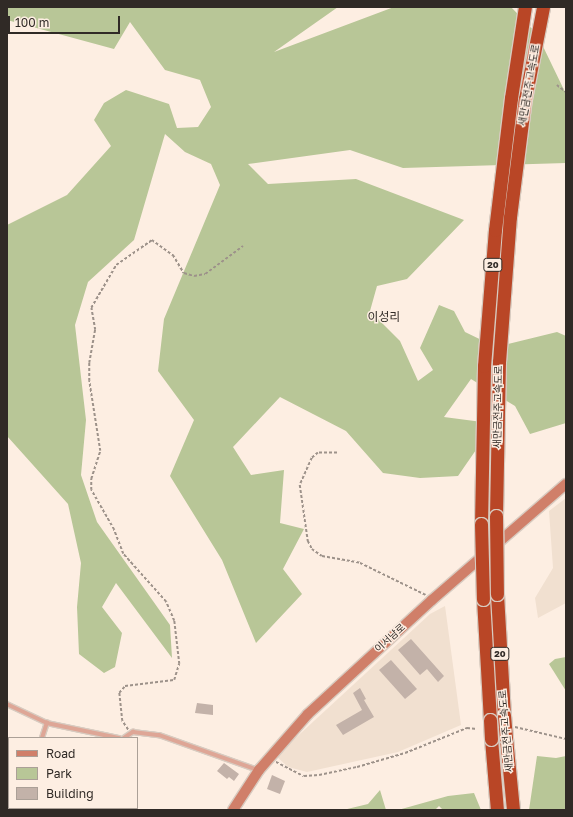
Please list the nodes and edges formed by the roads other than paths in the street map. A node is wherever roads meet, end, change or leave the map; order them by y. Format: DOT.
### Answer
graph roads {
  1 [pos="525,7"];
  2 [pos="543,7"];
  3 [pos="566,484"];
  4 [pos="7,704"];
  5 [pos="47,723"];
  6 [pos="42,737"];
  7 [pos="114,737"];
  8 [pos="126,737"];
  9 [pos="259,770"];
  10 [pos="233,810"];
  11 [pos="497,810"];
  12 [pos="513,810"];
  1 -- 11 [label="highway, 새만금전주고속도로 / 20, bridge"];
  2 -- 12 [label="highway, 새만금전주고속도로 / 20, bridge"];
  3 -- 9 [label="main road, 이서남로"];
  4 -- 5 [label="lane"];
  5 -- 6 [label="lane"];
  5 -- 7 [label="lane"];
  8 -- 9 [label="lane"];
  9 -- 10 [label="main road, 이서남로"];
}
